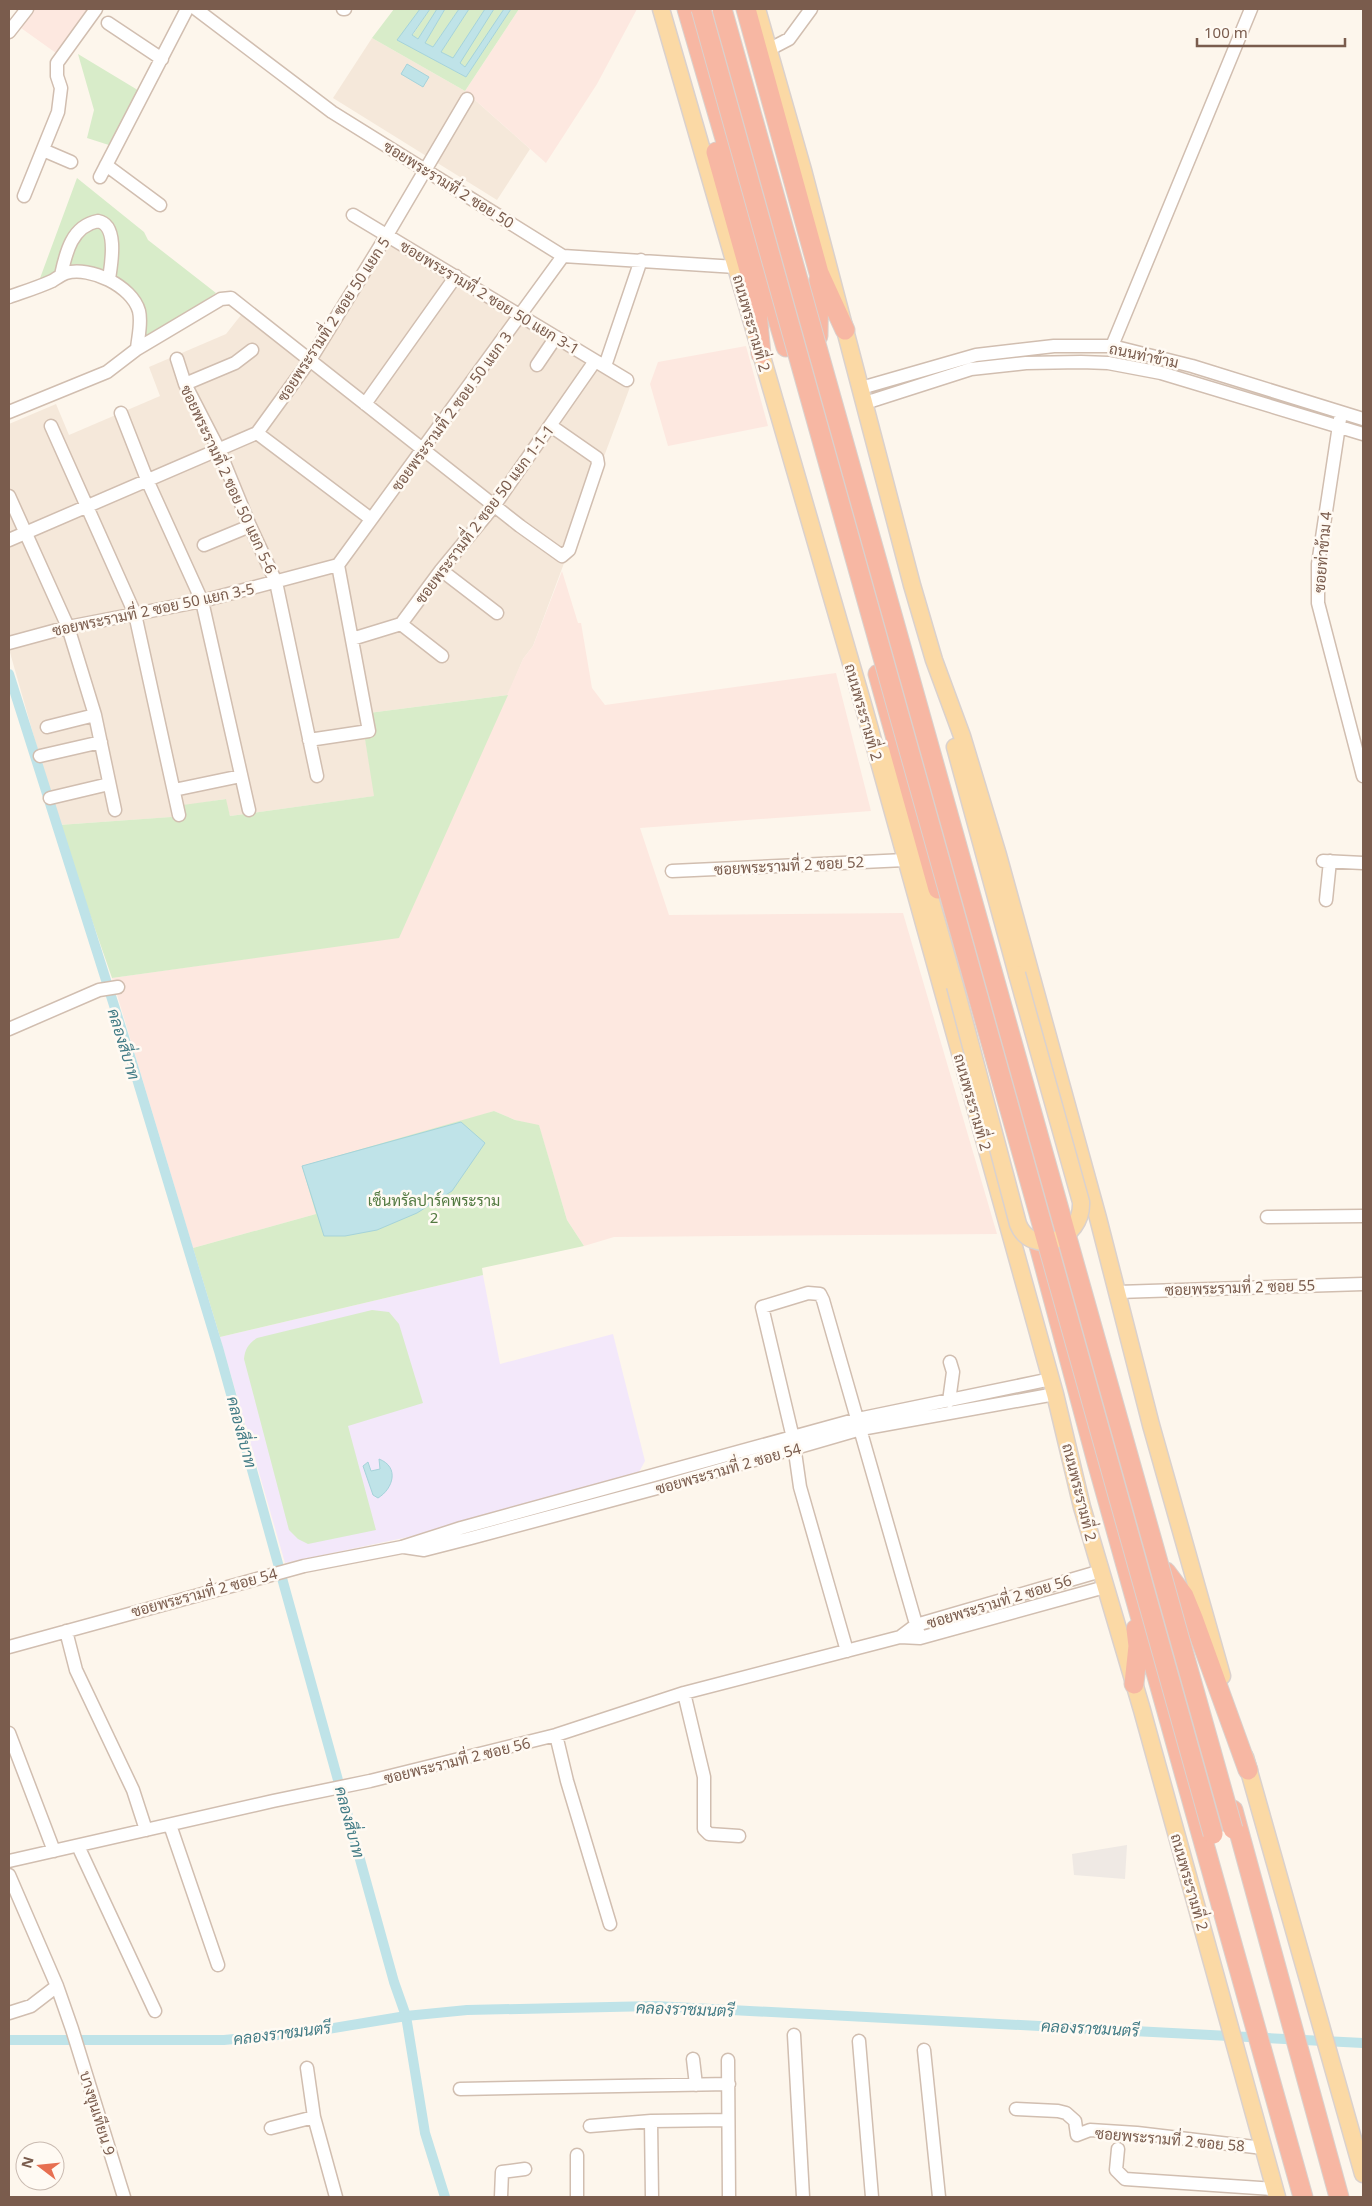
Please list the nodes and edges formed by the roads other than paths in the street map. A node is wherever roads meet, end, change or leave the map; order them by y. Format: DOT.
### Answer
graph roads {
  1 [pos="27,9"];
  2 [pos="96,9"];
  3 [pos="187,9"];
  4 [pos="660,9"];
  5 [pos="676,9"];
  6 [pos="687,9"];
  7 [pos="701,9"];
  8 [pos="722,9"];
  9 [pos="727,9"];
  10 [pos="746,9"];
  11 [pos="757,9"];
  12 [pos="811,9"];
  13 [pos="1251,9"];
  14 [pos="203,11"];
  15 [pos="108,24"];
  16 [pos="9,32"];
  17 [pos="768,50"];
  18 [pos="162,60"];
  19 [pos="467,99"];
  20 [pos="43,150"];
  21 [pos="71,162"];
  22 [pos="106,165"];
  23 [pos="426,170"];
  24 [pos="100,177"];
  25 [pos="24,196"];
  26 [pos="160,204"];
  27 [pos="353,215"];
  28 [pos="388,235"];
  29 [pos="563,256"];
  30 [pos="641,260"];
  31 [pos="736,267"];
  32 [pos="819,273"];
  33 [pos="61,275"];
  34 [pos="456,276"];
  35 [pos="108,279"];
  36 [pos="755,291"];
  37 [pos="9,296"];
  38 [pos="521,315"];
  39 [pos="845,330"];
  40 [pos="818,336"];
  41 [pos="556,337"];
  42 [pos="786,346"];
  43 [pos="1112,346"];
  44 [pos="137,349"];
  45 [pos="252,350"];
  46 [pos="761,354"];
  47 [pos="177,359"];
  48 [pos="310,360"];
  49 [pos="600,364"];
  50 [pos="537,365"];
  51 [pos="935,365"];
  52 [pos="938,378"];
  53 [pos="627,380"];
  54 [pos="185,384"];
  55 [pos="863,396"];
  56 [pos="365,404"];
  57 [pos="9,412"];
  58 [pos="121,413"];
  59 [pos="1341,413"];
  60 [pos="1363,419"];
  61 [pos="51,426"];
  62 [pos="551,426"];
  63 [pos="1338,427"];
  64 [pos="257,432"];
  65 [pos="1363,434"];
  66 [pos="219,450"];
  67 [pos="424,450"];
  68 [pos="148,482"];
  69 [pos="9,496"];
  70 [pos="86,506"];
  71 [pos="494,506"];
  72 [pos="371,519"];
  73 [pos="250,526"];
  74 [pos="25,534"];
  75 [pos="9,540"];
  76 [pos="204,545"];
  77 [pos="338,565"];
  78 [pos="441,570"];
  79 [pos="276,582"];
  80 [pos="202,602"];
  81 [pos="497,613"];
  82 [pos="135,614"];
  83 [pos="401,624"];
  84 [pos="68,627"];
  85 [pos="352,639"];
  86 [pos="9,643"];
  87 [pos="442,656"];
  88 [pos="934,660"];
  89 [pos="864,708"];
  90 [pos="95,715"];
  91 [pos="47,726"];
  92 [pos="309,740"];
  93 [pos="101,742"];
  94 [pos="40,756"];
  95 [pos="241,776"];
  96 [pos="317,776"];
  97 [pos="1363,776"];
  98 [pos="109,784"];
  99 [pos="174,790"];
  100 [pos="50,798"];
  101 [pos="115,810"];
  102 [pos="249,810"];
  103 [pos="180,815"];
  104 [pos="905,860"];
  105 [pos="1363,863"];
  106 [pos="672,871"];
  107 [pos="1326,900"];
  108 [pos="118,987"];
  109 [pos="9,1029"];
  110 [pos="1363,1216"];
  111 [pos="1267,1217"];
  112 [pos="1363,1284"];
  113 [pos="1118,1292"];
  114 [pos="950,1362"];
  115 [pos="1053,1387"];
  116 [pos="949,1401"];
  117 [pos="860,1424"];
  118 [pos="794,1444"];
  119 [pos="1166,1572"];
  120 [pos="1103,1579"];
  121 [pos="1133,1589"];
  122 [pos="66,1631"];
  123 [pos="918,1632"];
  124 [pos="9,1646"];
  125 [pos="848,1651"];
  126 [pos="1134,1684"];
  127 [pos="684,1693"];
  128 [pos="9,1733"];
  129 [pos="556,1735"];
  130 [pos="1248,1770"];
  131 [pos="170,1825"];
  132 [pos="1233,1829"];
  133 [pos="146,1830"];
  134 [pos="1213,1834"];
  135 [pos="739,1836"];
  136 [pos="78,1846"];
  137 [pos="54,1851"];
  138 [pos="9,1861"];
  139 [pos="9,1875"];
  140 [pos="610,1924"];
  141 [pos="218,1965"];
  142 [pos="57,1986"];
  143 [pos="155,2011"];
  144 [pos="9,2013"];
  145 [pos="794,2035"];
  146 [pos="859,2041"];
  147 [pos="924,2050"];
  148 [pos="693,2059"];
  149 [pos="728,2060"];
  150 [pos="307,2068"];
  151 [pos="729,2084"];
  152 [pos="696,2085"];
  153 [pos="460,2089"];
  154 [pos="1016,2109"];
  155 [pos="314,2117"];
  156 [pos="728,2120"];
  157 [pos="651,2121"];
  158 [pos="590,2126"];
  159 [pos="271,2128"];
  160 [pos="1263,2148"];
  161 [pos="1118,2149"];
  162 [pos="577,2155"];
  163 [pos="525,2169"];
  164 [pos="1363,2174"];
  165 [pos="1275,2193"];
  166 [pos="124,2197"];
  167 [pos="336,2197"];
  168 [pos="501,2197"];
  169 [pos="578,2197"];
  170 [pos="652,2197"];
  171 [pos="729,2197"];
  172 [pos="803,2197"];
  173 [pos="872,2197"];
  174 [pos="939,2197"];
  175 [pos="1303,2197"];
  176 [pos="1339,2197"];
  1 -- 16 [label="street"];
  2 -- 20 [label="street"];
  3 -- 18 [label="street"];
  4 -- 31 [label="main road, ถนนพระรามที่ 2"];
  5 -- 36 [label="highway"];
  6 -- 42 [label="highway, ถนนพระรามที่ 2"];
  7 -- 134 [label="highway, bridge"];
  8 -- 132 [label="highway, bridge"];
  9 -- 40 [label="highway"];
  10 -- 32 [label="highway"];
  11 -- 17 [label="main road"];
  12 -- 17 [label="street"];
  13 -- 43 [label="street"];
  14 -- 23 [label="street, ซอยพระรามที่ 2 ซอย 50"];
  15 -- 18 [label="street"];
  17 -- 39 [label="main road"];
  18 -- 22 [label="street"];
  19 -- 23 [label="street, ซอยพระรามที่ 2 ซอย 50 แยก 5"];
  20 -- 21 [label="street"];
  20 -- 25 [label="street"];
  22 -- 24 [label="street"];
  22 -- 26 [label="street"];
  23 -- 28 [label="street, ซอยพระรามที่ 2 ซอย 50 แยก 5"];
  23 -- 29 [label="street, ซอยพระรามที่ 2 ซอย 50"];
  27 -- 28 [label="street, ซอยพระรามที่ 2 ซอย 50 แยก 3-1"];
  28 -- 34 [label="street, ซอยพระรามที่ 2 ซอย 50 แยก 3-1"];
  28 -- 48 [label="street, ซอยพระรามที่ 2 ซอย 50 แยก 5"];
  29 -- 30 [label="street, ซอยพระรามที่ 2 ซอย 50"];
  29 -- 38 [label="street, ซอยพระรามที่ 2 ซอย 50 แยก 3"];
  30 -- 31 [label="street, ซอยพระรามที่ 2 ซอย 50"];
  30 -- 49 [label="street, ซอยพระรามที่ 2 ซอย 50 แยก 1-1-1"];
  31 -- 46 [label="main road, ถนนพระรามที่ 2"];
  32 -- 39 [label="highway"];
  32 -- 40 [label="highway"];
  33 -- 35 [label="street"];
  33 -- 35 [label="street"];
  33 -- 37 [label="street"];
  34 -- 38 [label="street, ซอยพระรามที่ 2 ซอย 50 แยก 3-1"];
  34 -- 56 [label="street"];
  35 -- 44 [label="street"];
  36 -- 42 [label="highway"];
  36 -- 46 [label="highway"];
  38 -- 41 [label="street, ซอยพระรามที่ 2 ซอย 50 แยก 3-1"];
  38 -- 67 [label="street, ซอยพระรามที่ 2 ซอย 50 แยก 3"];
  39 -- 55 [label="main road"];
  40 -- 119 [label="highway"];
  41 -- 49 [label="street, ซอยพระรามที่ 2 ซอย 50 แยก 3-1"];
  41 -- 50 [label="street"];
  42 -- 121 [label="highway, ถนนพระรามที่ 2"];
  43 -- 51 [label="street, ถนนท่าข้าม"];
  43 -- 59 [label="street, ถนนท่าข้าม"];
  44 -- 48 [label="street"];
  44 -- 57 [label="street"];
  45 -- 54 [label="street"];
  46 -- 89 [label="main road, ถนนพระรามที่ 2"];
  47 -- 54 [label="street, ซอยพระรามที่ 2 ซอย 50 แยก 5-6"];
  48 -- 56 [label="street"];
  48 -- 64 [label="street, ซอยพระรามที่ 2 ซอย 50 แยก 5"];
  49 -- 53 [label="street, ซอยพระรามที่ 2 ซอย 50 แยก 3-1"];
  49 -- 62 [label="street, ซอยพระรามที่ 2 ซอย 50 แยก 1-1-1"];
  51 -- 52 [label="street"];
  51 -- 55 [label="street, ถนนท่าข้าม"];
  52 -- 55 [label="street, ถนนท่าข้าม"];
  52 -- 63 [label="street, ถนนท่าข้าม"];
  54 -- 66 [label="street, ซอยพระรามที่ 2 ซอย 50 แยก 5-6"];
  55 -- 88 [label="main road"];
  56 -- 67 [label="street"];
  58 -- 68 [label="street"];
  59 -- 60 [label="street, ถนนท่าข้าม"];
  59 -- 63 [label="street, ซอยท่าข้าม 4"];
  61 -- 70 [label="street"];
  62 -- 71 [label="street, ซอยพระรามที่ 2 ซอย 50 แยก 1-1-1"];
  62 -- 71 [label="street"];
  63 -- 65 [label="street, ถนนท่าข้าม"];
  63 -- 97 [label="street, ซอยท่าข้าม 4"];
  64 -- 66 [label="street, ซอยพระรามที่ 2 ซอย 50 แยก 5"];
  64 -- 72 [label="street"];
  66 -- 68 [label="street, ซอยพระรามที่ 2 ซอย 50 แยก 5"];
  66 -- 73 [label="street, ซอยพระรามที่ 2 ซอย 50 แยก 5-6"];
  67 -- 71 [label="street"];
  67 -- 72 [label="street, ซอยพระรามที่ 2 ซอย 50 แยก 3"];
  68 -- 70 [label="street, ซอยพระรามที่ 2 ซอย 50 แยก 5"];
  68 -- 80 [label="street"];
  69 -- 74 [label="street"];
  70 -- 74 [label="street, ซอยพระรามที่ 2 ซอย 50 แยก 5"];
  70 -- 82 [label="street"];
  71 -- 78 [label="street, ซอยพระรามที่ 2 ซอย 50 แยก 1-1-1"];
  72 -- 77 [label="street, ซอยพระรามที่ 2 ซอย 50 แยก 3"];
  73 -- 76 [label="street"];
  73 -- 79 [label="street, ซอยพระรามที่ 2 ซอย 50 แยก 5-6"];
  74 -- 75 [label="street, ซอยพระรามที่ 2 ซอย 50 แยก 5"];
  74 -- 84 [label="street"];
  77 -- 79 [label="street, ซอยพระรามที่ 2 ซอย 50 แยก 3-5"];
  77 -- 85 [label="street"];
  78 -- 81 [label="street"];
  78 -- 83 [label="street, ซอยพระรามที่ 2 ซอย 50 แยก 1-1-1"];
  79 -- 80 [label="street, ซอยพระรามที่ 2 ซอย 50 แยก 3-5"];
  79 -- 92 [label="street, ซอยพระรามที่ 2 ซอย 50 แยก 5-6"];
  80 -- 82 [label="street, ซอยพระรามที่ 2 ซอย 50 แยก 3-5"];
  80 -- 95 [label="street"];
  82 -- 84 [label="street, ซอยพระรามที่ 2 ซอย 50 แยก 3-5"];
  82 -- 99 [label="street"];
  83 -- 85 [label="street"];
  83 -- 87 [label="street"];
  84 -- 86 [label="street, ซอยพระรามที่ 2 ซอย 50 แยก 3-5"];
  84 -- 90 [label="street"];
  85 -- 92 [label="street"];
  88 -- 89 [label="main road, bridge"];
  88 -- 113 [label="main road"];
  89 -- 104 [label="main road, ถนนพระรามที่ 2"];
  90 -- 91 [label="street"];
  90 -- 93 [label="street"];
  92 -- 96 [label="street, ซอยพระรามที่ 2 ซอย 50 แยก 5-6"];
  93 -- 94 [label="street"];
  93 -- 98 [label="street"];
  95 -- 99 [label="street"];
  95 -- 102 [label="street"];
  98 -- 100 [label="street"];
  98 -- 101 [label="street"];
  99 -- 103 [label="street"];
  104 -- 106 [label="street, ซอยพระรามที่ 2 ซอย 52"];
  104 -- 115 [label="main road, ถนนพระรามที่ 2"];
  105 -- 107 [label="street"];
  108 -- 109 [label="street"];
  110 -- 111 [label="street"];
  112 -- 113 [label="street, ซอยพระรามที่ 2 ซอย 55"];
  113 -- 130 [label="main road"];
  114 -- 116 [label="street"];
  115 -- 116 [label="street, ซอยพระรามที่ 2 ซอย 54"];
  115 -- 117 [label="street, ซอยพระรามที่ 2 ซอย 54"];
  115 -- 120 [label="main road, ถนนพระรามที่ 2"];
  116 -- 117 [label="street, ซอยพระรามที่ 2 ซอย 54"];
  117 -- 118 [label="street, ซอยพระรามที่ 2 ซอย 54"];
  117 -- 118 [label="street"];
  117 -- 123 [label="street"];
  118 -- 122 [label="street, ซอยพระรามที่ 2 ซอย 54"];
  118 -- 125 [label="street"];
  119 -- 130 [label="highway"];
  119 -- 176 [label="highway"];
  120 -- 123 [label="street, ซอยพระรามที่ 2 ซอย 56"];
  120 -- 126 [label="main road, ถนนพระรามที่ 2"];
  121 -- 126 [label="highway"];
  121 -- 175 [label="highway, ถนนพระรามที่ 2"];
  122 -- 124 [label="street, ซอยพระรามที่ 2 ซอย 54"];
  122 -- 133 [label="street"];
  123 -- 125 [label="street, ซอยพระรามที่ 2 ซอย 56"];
  125 -- 127 [label="street, ซอยพระรามที่ 2 ซอย 56"];
  126 -- 160 [label="main road, ถนนพระรามที่ 2"];
  127 -- 129 [label="street, ซอยพระรามที่ 2 ซอย 56"];
  127 -- 135 [label="street"];
  128 -- 137 [label="street"];
  129 -- 131 [label="street, ซอยพระรามที่ 2 ซอย 56"];
  129 -- 140 [label="street"];
  130 -- 164 [label="main road"];
  131 -- 133 [label="street, ซอยพระรามที่ 2 ซอย 56"];
  131 -- 141 [label="street"];
  133 -- 136 [label="street, ซอยพระรามที่ 2 ซอย 56"];
  136 -- 137 [label="street, ซอยพระรามที่ 2 ซอย 56"];
  136 -- 143 [label="street"];
  137 -- 138 [label="street, ซอยพระรามที่ 2 ซอย 56"];
  139 -- 142 [label="street, บางขุนเทียน 9"];
  142 -- 144 [label="street"];
  142 -- 166 [label="street, บางขุนเทียน 9"];
  145 -- 172 [label="street"];
  146 -- 173 [label="street"];
  147 -- 174 [label="street"];
  148 -- 152 [label="street"];
  149 -- 151 [label="street"];
  150 -- 155 [label="street"];
  151 -- 152 [label="street"];
  151 -- 156 [label="street"];
  152 -- 153 [label="street"];
  154 -- 160 [label="street, ซอยพระรามที่ 2 ซอย 58"];
  155 -- 159 [label="street"];
  155 -- 167 [label="street"];
  156 -- 157 [label="street"];
  156 -- 171 [label="street"];
  157 -- 158 [label="street"];
  157 -- 170 [label="street"];
  160 -- 165 [label="main road, ถนนพระรามที่ 2"];
  161 -- 165 [label="street"];
  162 -- 169 [label="street"];
  163 -- 168 [label="street"];
}
